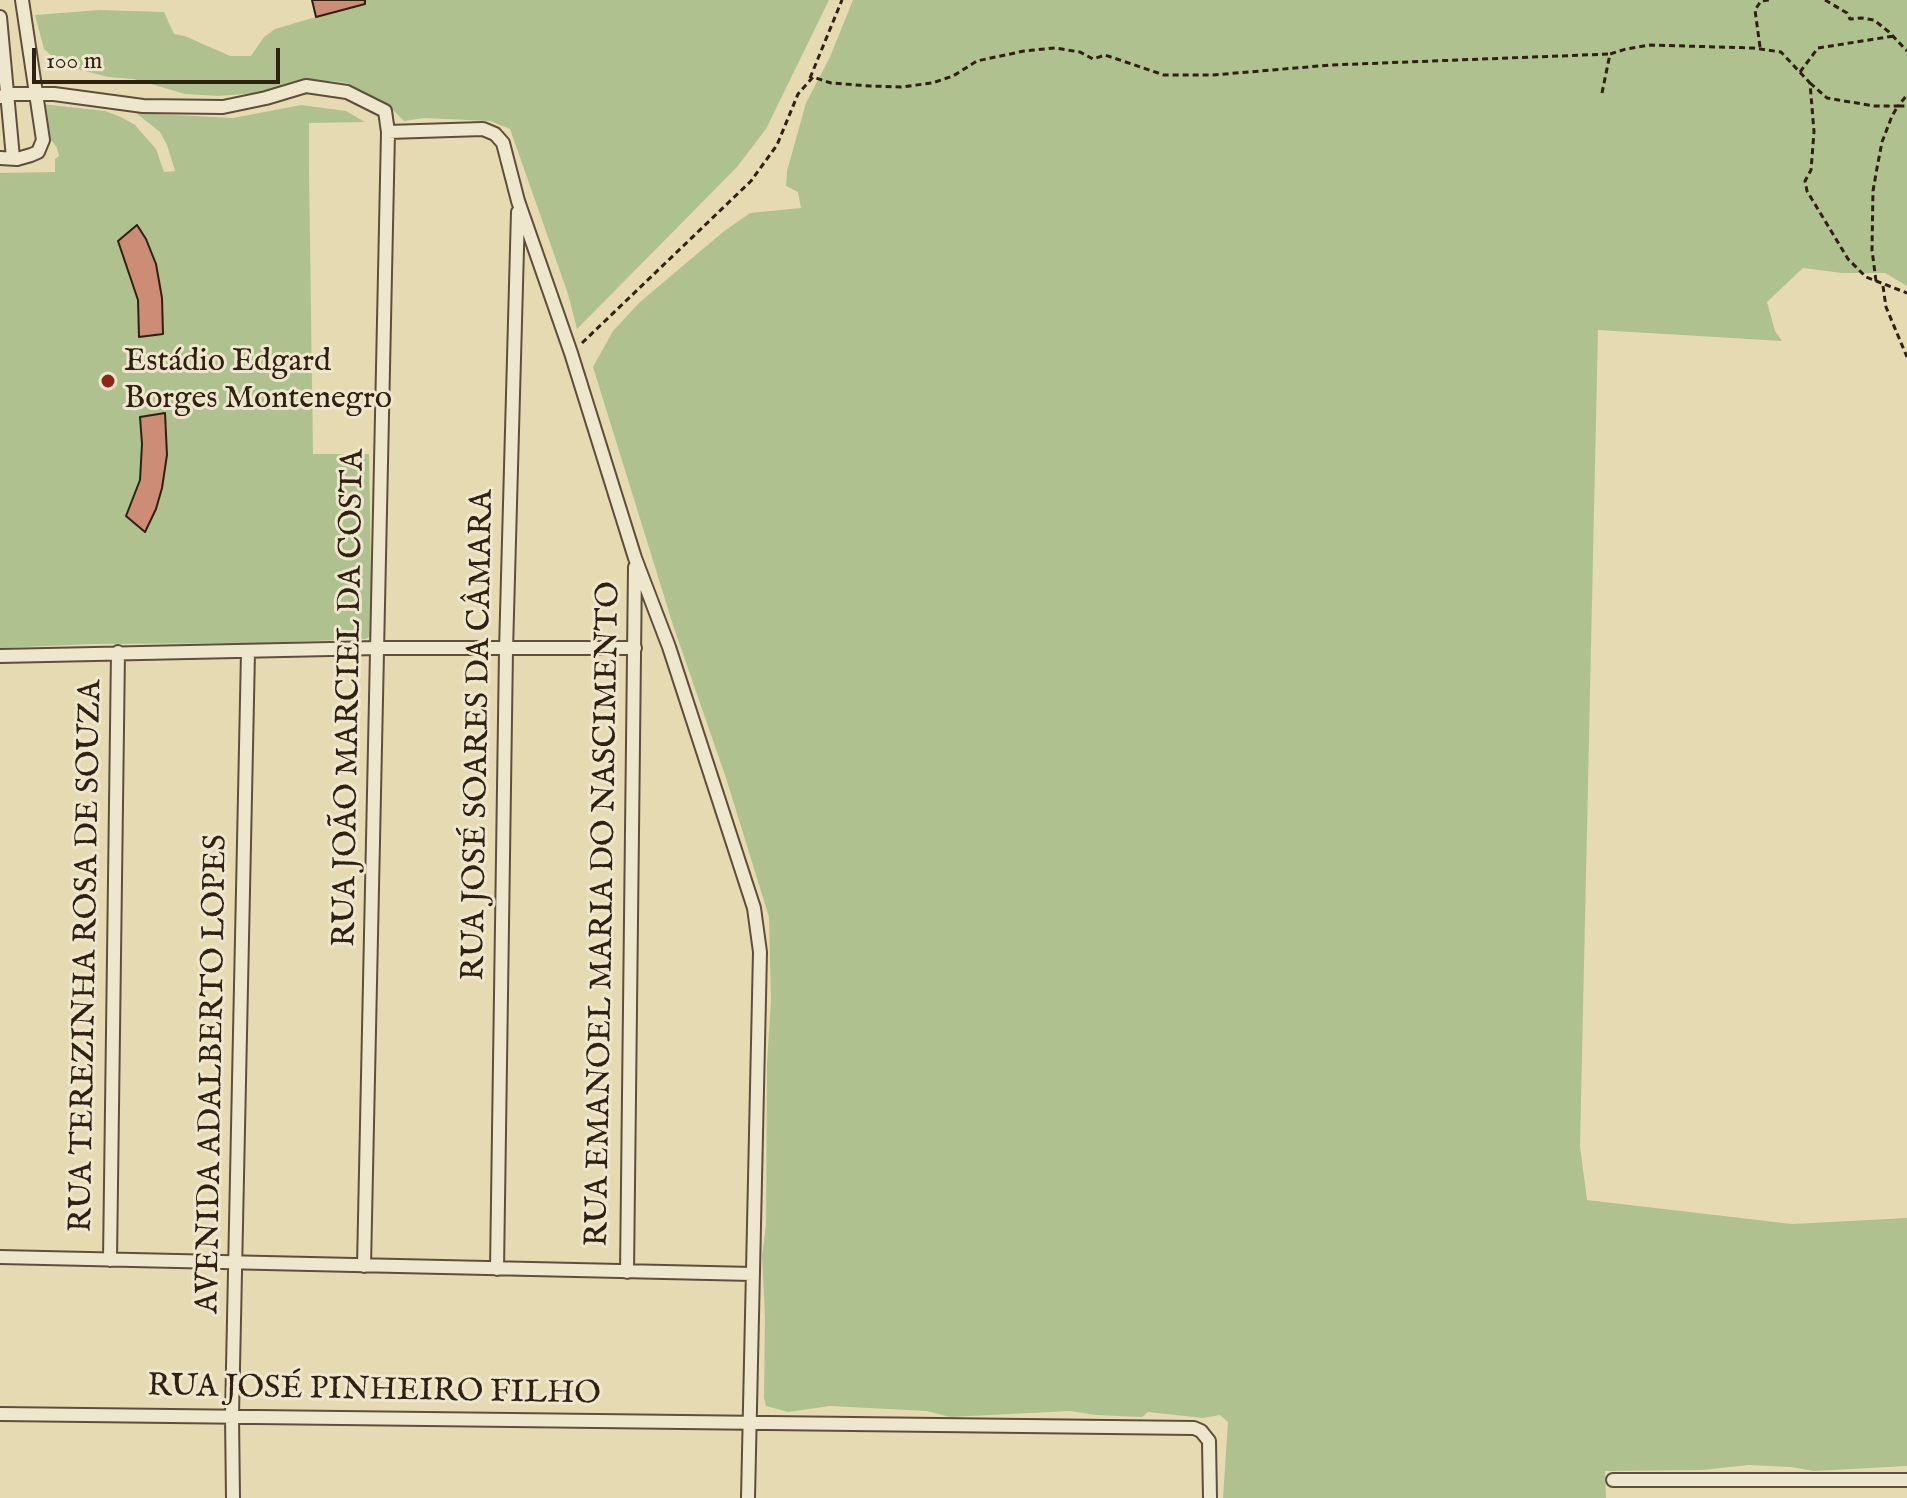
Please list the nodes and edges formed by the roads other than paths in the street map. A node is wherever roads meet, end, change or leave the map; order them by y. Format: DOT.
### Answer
graph roads {
  1 [pos="22,0"];
  2 [pos="0,17"];
  3 [pos="35,93"];
  4 [pos="10,95"];
  5 [pos="388,132"];
  6 [pos="7,158"];
  7 [pos="518,201"];
  8 [pos="635,558"];
  9 [pos="378,648"];
  10 [pos="635,648"];
  11 [pos="506,650"];
  12 [pos="118,652"];
  13 [pos="248,652"];
  14 [pos="0,656"];
  15 [pos="0,1257"];
  16 [pos="110,1260"];
  17 [pos="237,1263"];
  18 [pos="364,1266"];
  19 [pos="497,1269"];
  20 [pos="627,1272"];
  21 [pos="753,1274"];
  22 [pos="0,1414"];
  23 [pos="232,1415"];
  24 [pos="748,1422"];
  25 [pos="1613,1480"];
  26 [pos="1907,1480"];
  27 [pos="233,1498"];
  28 [pos="748,1498"];
  29 [pos="1210,1498"];
  1 -- 3 [label="street"];
  2 -- 4 [label="street"];
  3 -- 4 [label="street"];
  3 -- 5 [label="street"];
  3 -- 6 [label="street"];
  4 -- 6 [label="street"];
  5 -- 7 [label="street"];
  5 -- 9 [label="street, RUA JOÃO MARCIEL DA COSTA"];
  7 -- 8 [label="street"];
  7 -- 11 [label="street, RUA JOSÉ SOARES DA CÂMARA"];
  8 -- 10 [label="street, RUA EMANOEL MARIA DO NASCIMENTO"];
  8 -- 21 [label="street"];
  9 -- 11 [label="street"];
  9 -- 13 [label="street"];
  9 -- 18 [label="street, RUA JOÃO MARCIEL DA COSTA"];
  10 -- 11 [label="street"];
  10 -- 20 [label="street, RUA EMANOEL MARIA DO NASCIMENTO"];
  11 -- 19 [label="street, RUA JOSÉ SOARES DA CÂMARA"];
  12 -- 13 [label="street"];
  12 -- 14 [label="street"];
  12 -- 16 [label="street, RUA TEREZINHA ROSA DE SOUZA"];
  13 -- 17 [label="street, AVENIDA ADALBERTO LOPES"];
  15 -- 16 [label="street"];
  16 -- 17 [label="street"];
  17 -- 18 [label="street"];
  17 -- 23 [label="street, AVENIDA ADALBERTO LOPES"];
  18 -- 19 [label="street"];
  19 -- 20 [label="street"];
  20 -- 21 [label="street"];
  21 -- 24 [label="street"];
  22 -- 23 [label="street, RUA JOSÉ PINHEIRO FILHO"];
  23 -- 24 [label="street, RUA JOSÉ PINHEIRO FILHO"];
  23 -- 27 [label="street, AVENIDA ADALBERTO LOPES"];
  24 -- 28 [label="street"];
  24 -- 29 [label="street, RUA JOSÉ PINHEIRO FILHO"];
  25 -- 26 [label="street"];
}
